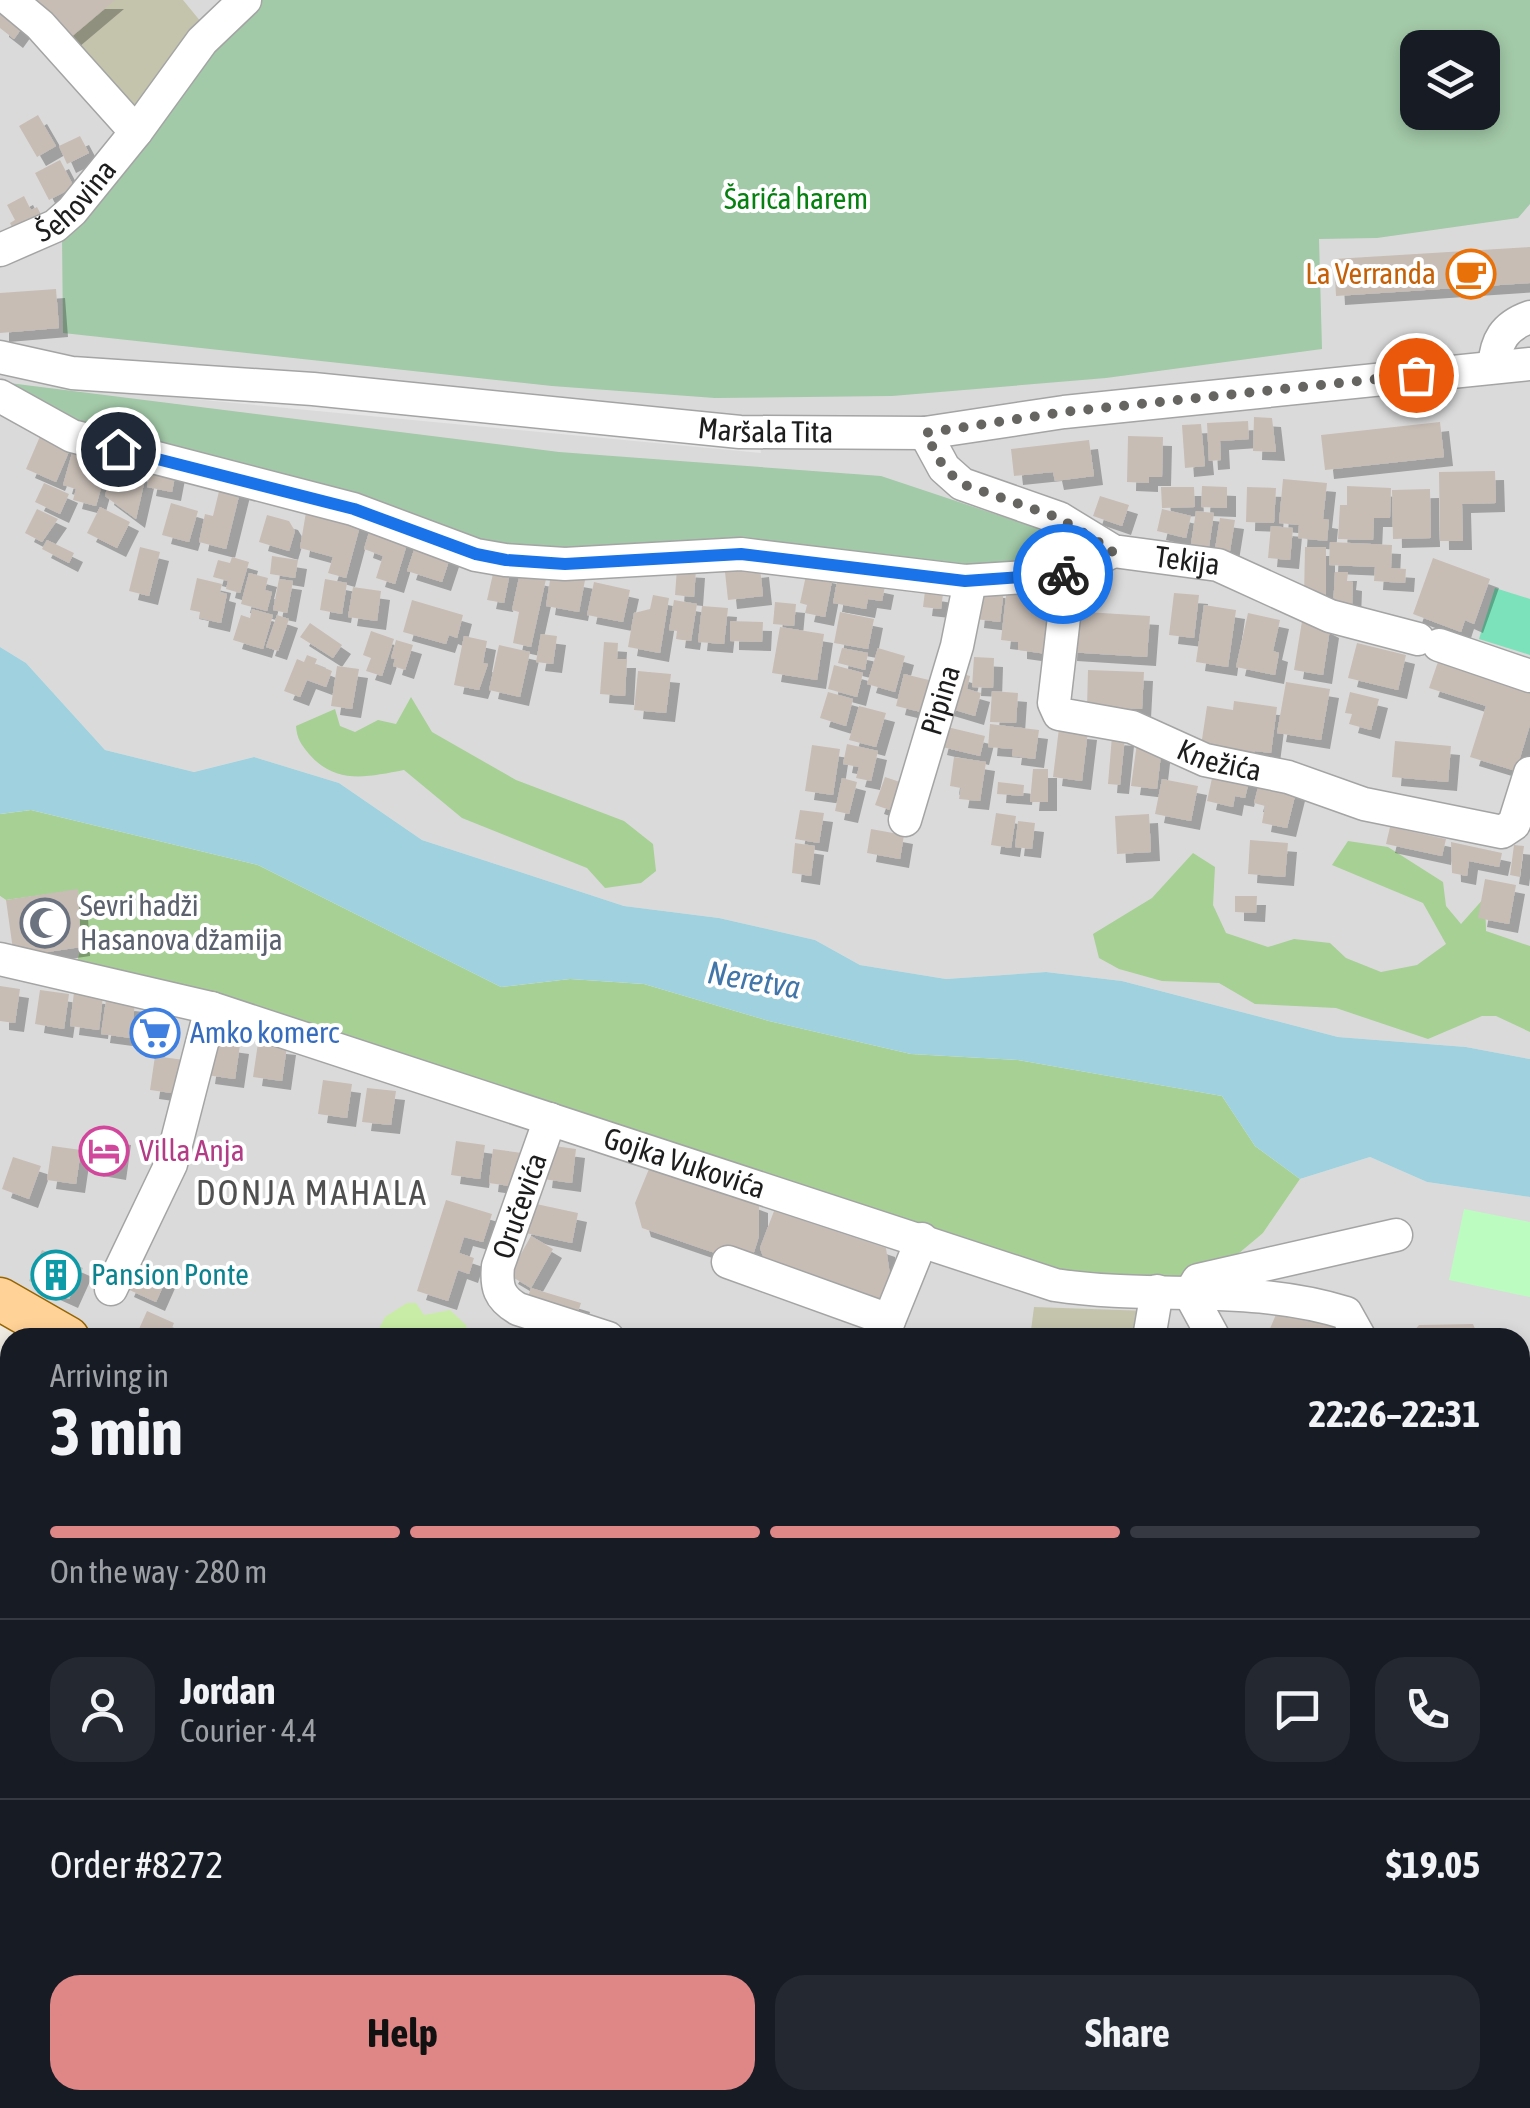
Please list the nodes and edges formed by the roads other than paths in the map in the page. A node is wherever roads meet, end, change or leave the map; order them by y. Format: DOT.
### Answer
graph roads {
  1 [pos="10,0"];
  2 [pos="245,0"];
  3 [pos="136,132"];
  4 [pos="0,250"];
  5 [pos="1530,318"];
  6 [pos="0,357"];
  7 [pos="1530,364"];
  8 [pos="1494,367"];
  9 [pos="0,396"];
  10 [pos="925,433"];
  11 [pos="1113,551"];
  12 [pos="1069,574"];
  13 [pos="970,580"];
  14 [pos="1530,676"];
  15 [pos="1530,773"];
  16 [pos="905,820"];
  17 [pos="0,959"];
  18 [pos="211,1008"];
  19 [pos="550,1119"];
  20 [pos="1396,1235"];
  21 [pos="922,1238"];
  22 [pos="728,1262"];
  23 [pos="111,1290"];
  24 [pos="1174,1292"];
  25 [pos="0,1299"];
  26 [pos="51,1328"];
  27 [pos="577,1328"];
  28 [pos="884,1328"];
  29 [pos="886,1328"];
  30 [pos="1154,1328"];
  31 [pos="1205,1328"];
  32 [pos="1354,1328"];
  1 -- 3 [label="street, Šehovina"];
  2 -- 3 [label="street, Šehovina"];
  3 -- 4 [label="street, Šehovina"];
  5 -- 8 [label="street"];
  6 -- 10 [label="street, Maršala Tita"];
  7 -- 8 [label="street, Maršala Tita"];
  8 -- 10 [label="street, Maršala Tita"];
  9 -- 13 [label="street"];
  10 -- 11 [label="street, Tekija"];
  11 -- 12 [label="street"];
  11 -- 14 [label="street, Tekija"];
  12 -- 13 [label="street"];
  12 -- 15 [label="street, Knežića"];
  13 -- 16 [label="street, Pipina"];
  17 -- 18 [label="street, Gojka Vukovića"];
  18 -- 19 [label="street, Gojka Vukovića"];
  18 -- 23 [label="street"];
  19 -- 21 [label="street, Gojka Vukovića"];
  19 -- 27 [label="street, Oručevića"];
  20 -- 24 [label="street"];
  21 -- 24 [label="street, Gojka Vukovića"];
  21 -- 29 [label="street"];
  22 -- 28 [label="street"];
  24 -- 30 [label="street"];
  24 -- 31 [label="street"];
  24 -- 32 [label="street, Gojka Vukovića"];
  25 -- 26 [label="main road"];
}
